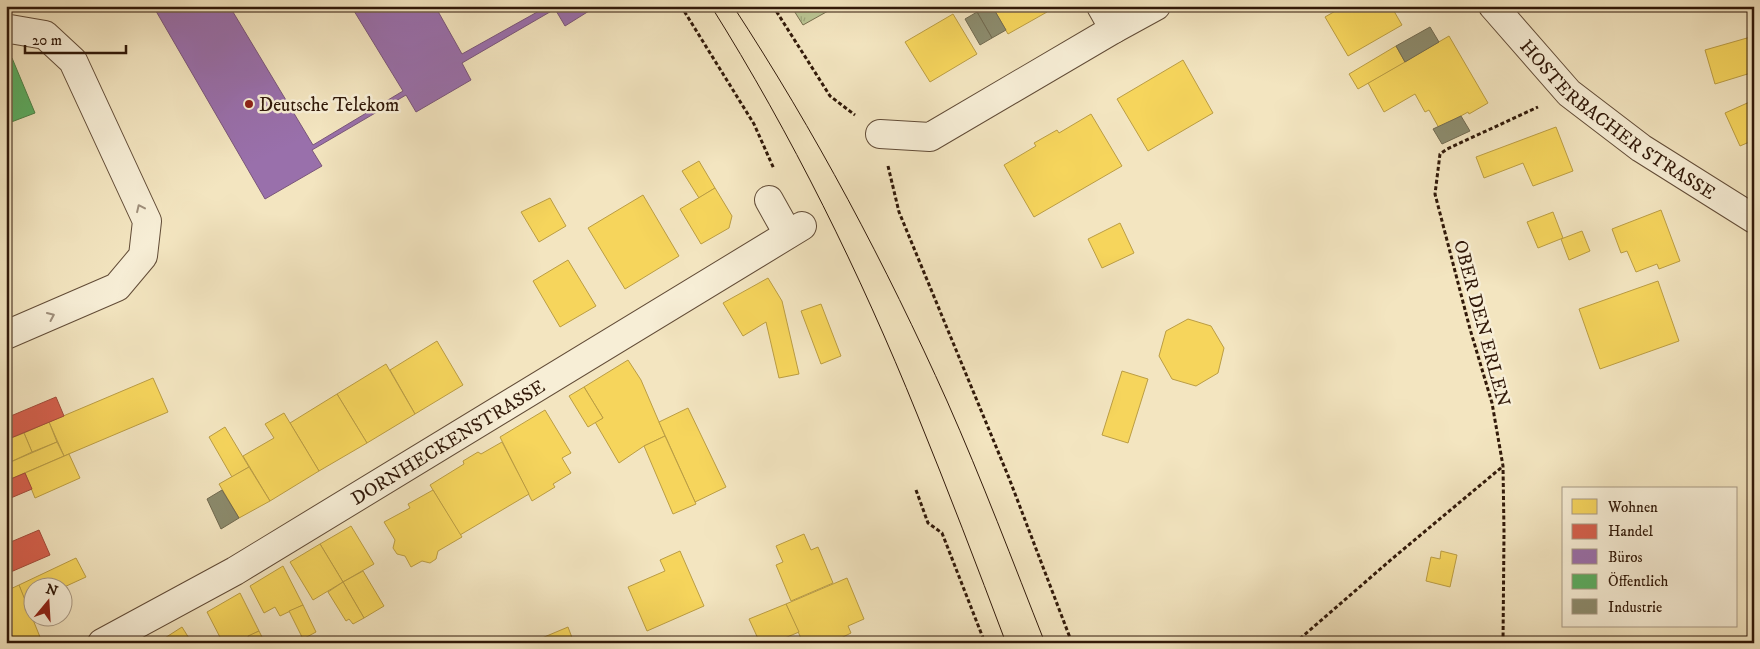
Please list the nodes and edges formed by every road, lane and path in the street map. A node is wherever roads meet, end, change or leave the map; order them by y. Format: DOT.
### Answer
graph roads {
  1 [pos="681,6"];
  2 [pos="773,6"];
  3 [pos="1156,6"];
  4 [pos="1493,6"];
  5 [pos="1107,18"];
  6 [pos="6,31"];
  7 [pos="1568,93"];
  8 [pos="880,134"];
  9 [pos="773,188"];
  10 [pos="1754,220"];
  11 [pos="6,335"];
  12 [pos="1503,466"];
  13 [pos="916,490"];
  14 [pos="102,643"];
  15 [pos="985,643"];
  16 [pos="1072,643"];
  17 [pos="1295,643"];
  18 [pos="1503,643"];
  1 -- 9 [label="path"];
  2 -- 8 [label="path"];
  3 -- 5 [label="street"];
  4 -- 7 [label="street, HOSTERBACHER STRASSE"];
  5 -- 8 [label="street"];
  11 -- 6 [label="street, one-way"];
  7 -- 10 [label="street, HOSTERBACHER STRASSE"];
  7 -- 12 [label="path, OBER DEN ERLEN"];
  8 -- 16 [label="path"];
  9 -- 14 [label="street, DORNHECKENSTRASSE"];
  12 -- 17 [label="path"];
  12 -- 18 [label="path, OBER DEN ERLEN"];
  13 -- 15 [label="path"];
}
